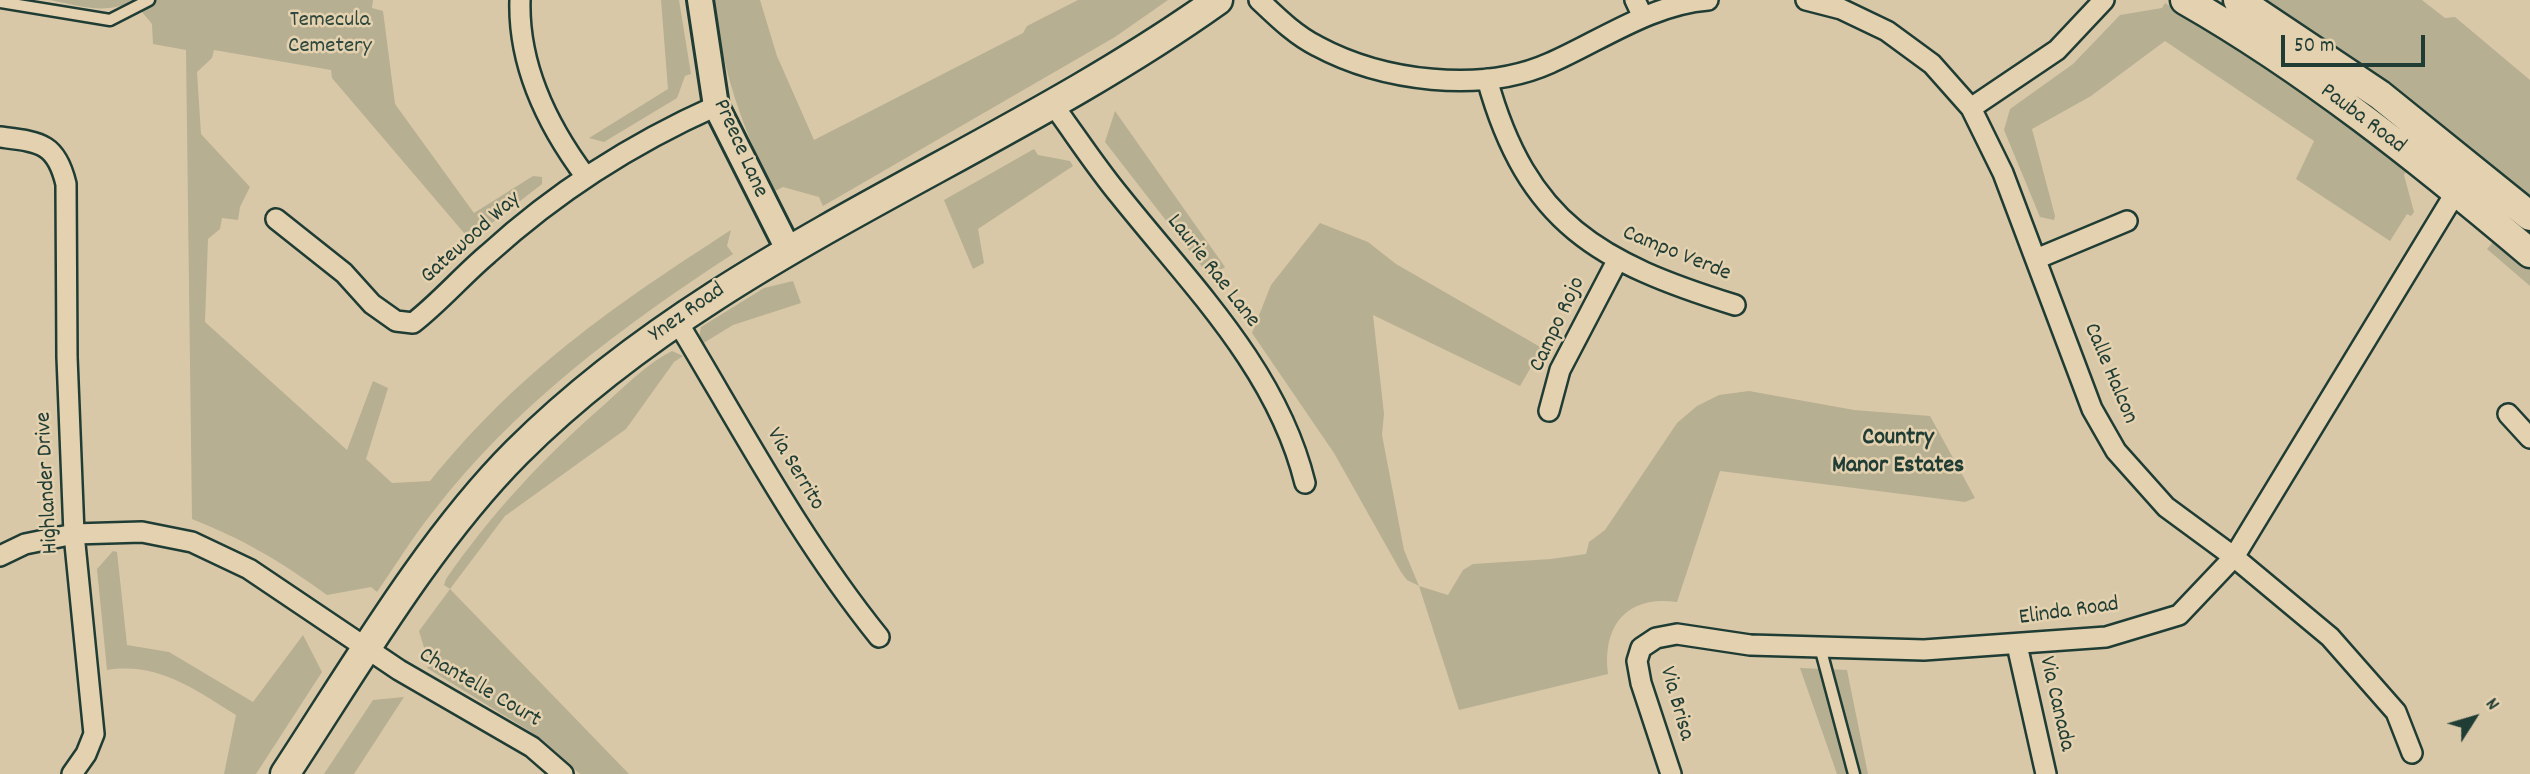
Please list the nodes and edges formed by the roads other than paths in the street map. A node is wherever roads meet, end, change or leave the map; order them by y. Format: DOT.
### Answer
graph roads {
  1 [pos="149,0"];
  2 [pos="520,0"];
  3 [pos="700,0"];
  4 [pos="1218,0"];
  5 [pos="1259,0"];
  6 [pos="1708,0"];
  7 [pos="1806,0"];
  8 [pos="2104,0"];
  9 [pos="2185,0"];
  10 [pos="2238,0"];
  11 [pos="0,2"];
  12 [pos="1639,9"];
  13 [pos="1487,79"];
  14 [pos="716,106"];
  15 [pos="1054,106"];
  16 [pos="1971,108"];
  17 [pos="0,137"];
  18 [pos="2472,167"];
  19 [pos="586,177"];
  20 [pos="2456,191"];
  21 [pos="2530,216"];
  22 [pos="276,219"];
  23 [pos="2127,221"];
  24 [pos="789,251"];
  25 [pos="2530,253"];
  26 [pos="2036,259"];
  27 [pos="1617,261"];
  28 [pos="1735,305"];
  29 [pos="677,321"];
  30 [pos="1549,411"];
  31 [pos="2508,414"];
  32 [pos="2530,438"];
  33 [pos="1305,483"];
  34 [pos="74,534"];
  35 [pos="0,556"];
  36 [pos="2234,557"];
  37 [pos="879,637"];
  38 [pos="2017,645"];
  39 [pos="1820,647"];
  40 [pos="1642,648"];
  41 [pos="368,650"];
  42 [pos="2412,752"];
  43 [pos="72,774"];
  44 [pos="285,774"];
  45 [pos="563,774"];
  46 [pos="1671,774"];
  47 [pos="1854,774"];
  48 [pos="2046,774"];
  1 -- 11 [label="lane"];
  2 -- 19 [label="street"];
  3 -- 14 [label="street, Preece Lane"];
  4 -- 15 [label="main road, Ynez Road"];
  5 -- 13 [label="street"];
  6 -- 12 [label="street"];
  7 -- 16 [label="street, Calle Halcon"];
  8 -- 16 [label="street"];
  9 -- 20 [label="main road, Pauba Road"];
  10 -- 18 [label="main road, Pauba Road"];
  12 -- 13 [label="street"];
  13 -- 27 [label="street, Campo Verde"];
  14 -- 19 [label="street, Gatewood Way"];
  14 -- 24 [label="street, Preece Lane"];
  15 -- 24 [label="main road, Ynez Road"];
  15 -- 33 [label="street, Laurie Rae Lane"];
  16 -- 26 [label="street, Calle Halcon"];
  17 -- 34 [label="street, Highlander Drive"];
  18 -- 20 [label="street, Elinda Road"];
  18 -- 21 [label="main road, Pauba Road"];
  19 -- 22 [label="street, Gatewood Way"];
  20 -- 25 [label="main road, Pauba Road"];
  20 -- 36 [label="street, Elinda Road"];
  23 -- 26 [label="street"];
  24 -- 29 [label="main road, Ynez Road"];
  26 -- 36 [label="street, Calle Halcon"];
  27 -- 28 [label="street, Campo Verde"];
  27 -- 30 [label="street, Campo Rojo"];
  29 -- 37 [label="street, Via Serrito"];
  29 -- 41 [label="main road, Ynez Road"];
  31 -- 32 [label="street"];
  34 -- 35 [label="street, Chantelle Court"];
  34 -- 41 [label="street, Chantelle Court"];
  34 -- 43 [label="street, Highlander Drive"];
  36 -- 38 [label="street, Elinda Road"];
  36 -- 42 [label="street, Calle Halcon"];
  38 -- 39 [label="street, Elinda Road"];
  38 -- 48 [label="street, Via Canada"];
  39 -- 40 [label="street, Elinda Road"];
  39 -- 47 [label="lane"];
  40 -- 46 [label="street, Via Brisa"];
  41 -- 44 [label="main road, Ynez Road"];
  41 -- 45 [label="street, Chantelle Court"];
}
